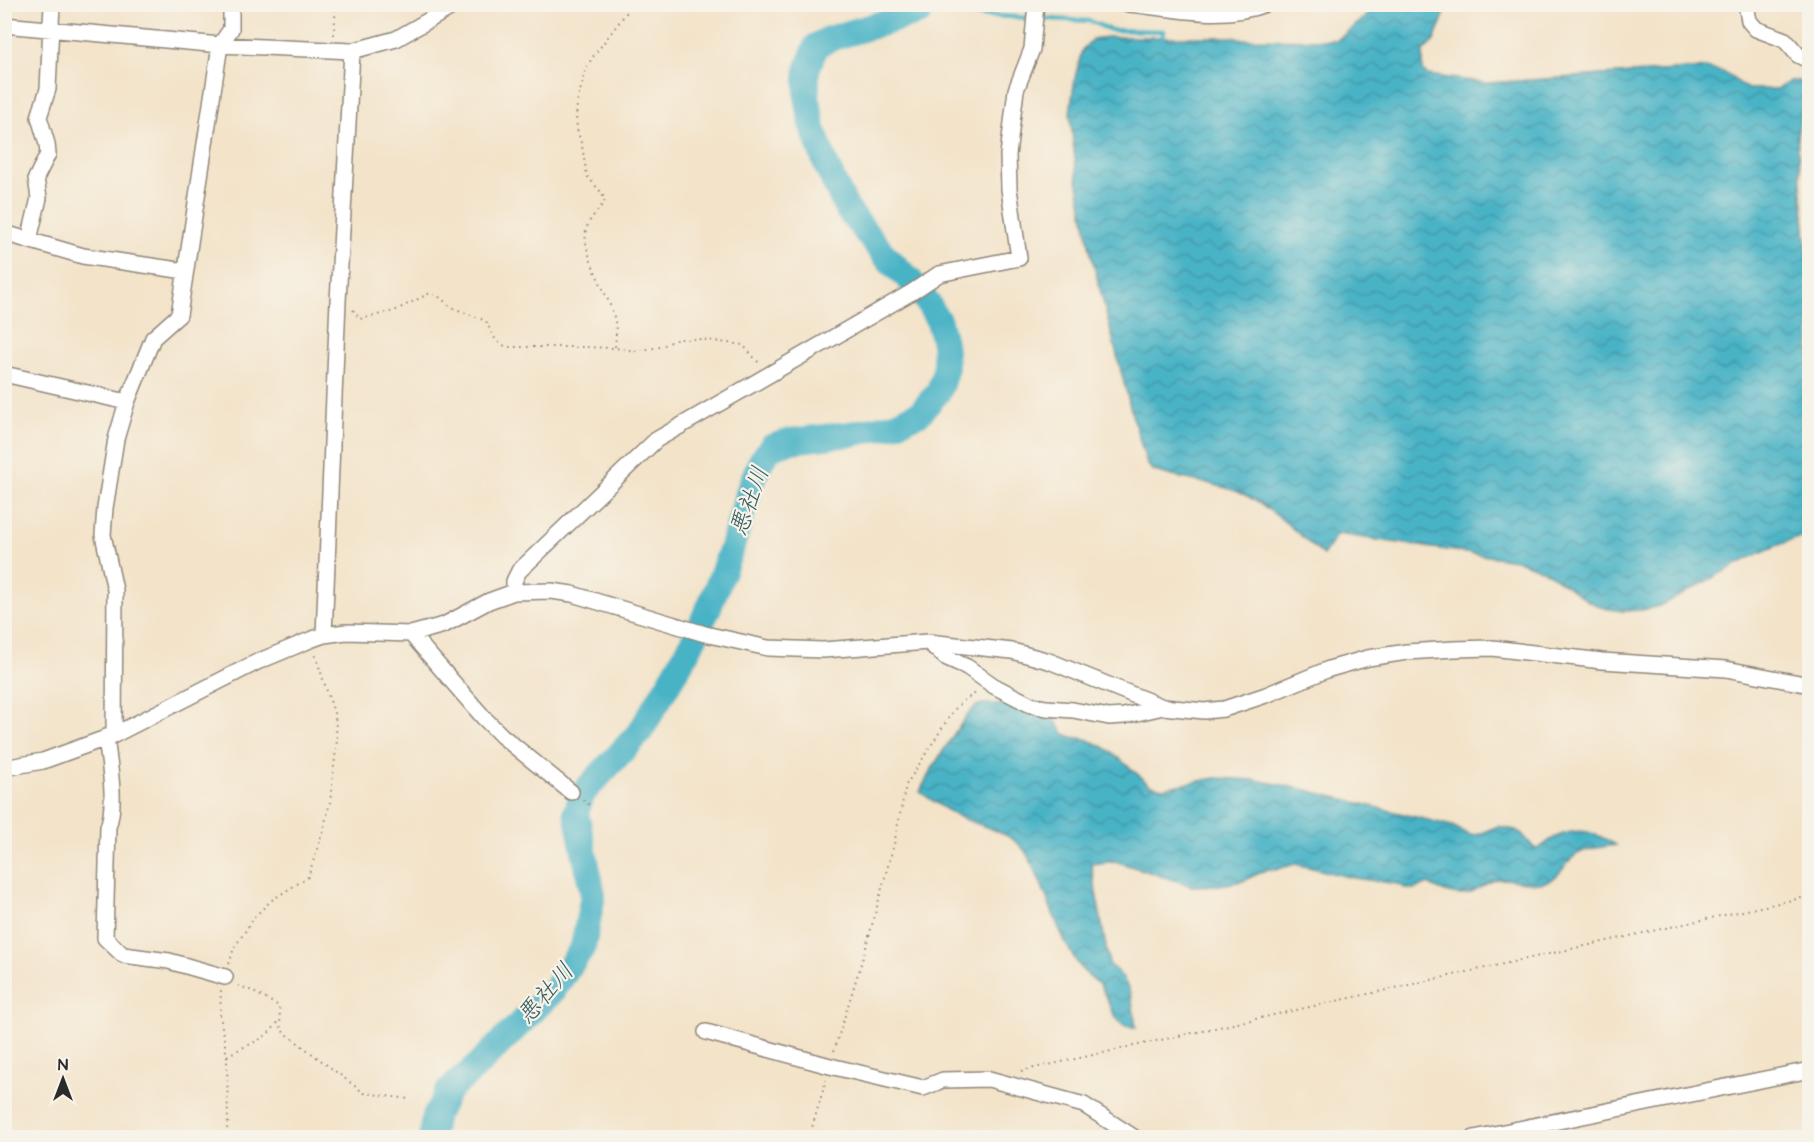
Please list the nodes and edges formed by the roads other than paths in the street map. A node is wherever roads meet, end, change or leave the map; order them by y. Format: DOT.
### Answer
graph roads {
  1 [pos="52,4"];
  2 [pos="231,4"];
  3 [pos="457,4"];
  4 [pos="1128,4"];
  5 [pos="1265,4"];
  6 [pos="1746,4"];
  7 [pos="1036,13"];
  8 [pos="4,25"];
  9 [pos="52,30"];
  10 [pos="219,45"];
  11 [pos="352,51"];
  12 [pos="1809,61"];
  13 [pos="4,233"];
  14 [pos="29,240"];
  15 [pos="185,271"];
  16 [pos="4,374"];
  17 [pos="127,402"];
  18 [pos="514,592"];
  19 [pos="411,634"];
  20 [pos="317,638"];
  21 [pos="928,642"];
  22 [pos="1809,684"];
  23 [pos="1163,707"];
  24 [pos="110,736"];
  25 [pos="4,768"];
  26 [pos="571,792"];
  27 [pos="224,980"];
  28 [pos="706,1032"];
  29 [pos="1809,1070"];
  30 [pos="1135,1137"];
  31 [pos="1474,1137"];
  1 -- 9 [label="street"];
  2 -- 10 [label="street"];
  3 -- 11 [label="street"];
  4 -- 5 [label="street"];
  6 -- 12 [label="street"];
  7 -- 18 [label="street"];
  8 -- 9 [label="street"];
  9 -- 10 [label="street"];
  9 -- 14 [label="street"];
  10 -- 11 [label="street"];
  10 -- 15 [label="street"];
  11 -- 20 [label="street"];
  13 -- 14 [label="street"];
  14 -- 15 [label="street"];
  15 -- 17 [label="street"];
  16 -- 17 [label="street"];
  17 -- 24 [label="street"];
  18 -- 19 [label="street"];
  18 -- 21 [label="street"];
  19 -- 20 [label="street"];
  19 -- 26 [label="street"];
  20 -- 24 [label="street"];
  21 -- 23 [label="street"];
  21 -- 23 [label="street"];
  22 -- 23 [label="street"];
  24 -- 25 [label="street"];
  24 -- 27 [label="street"];
  28 -- 30 [label="street"];
  29 -- 31 [label="street"];
}
